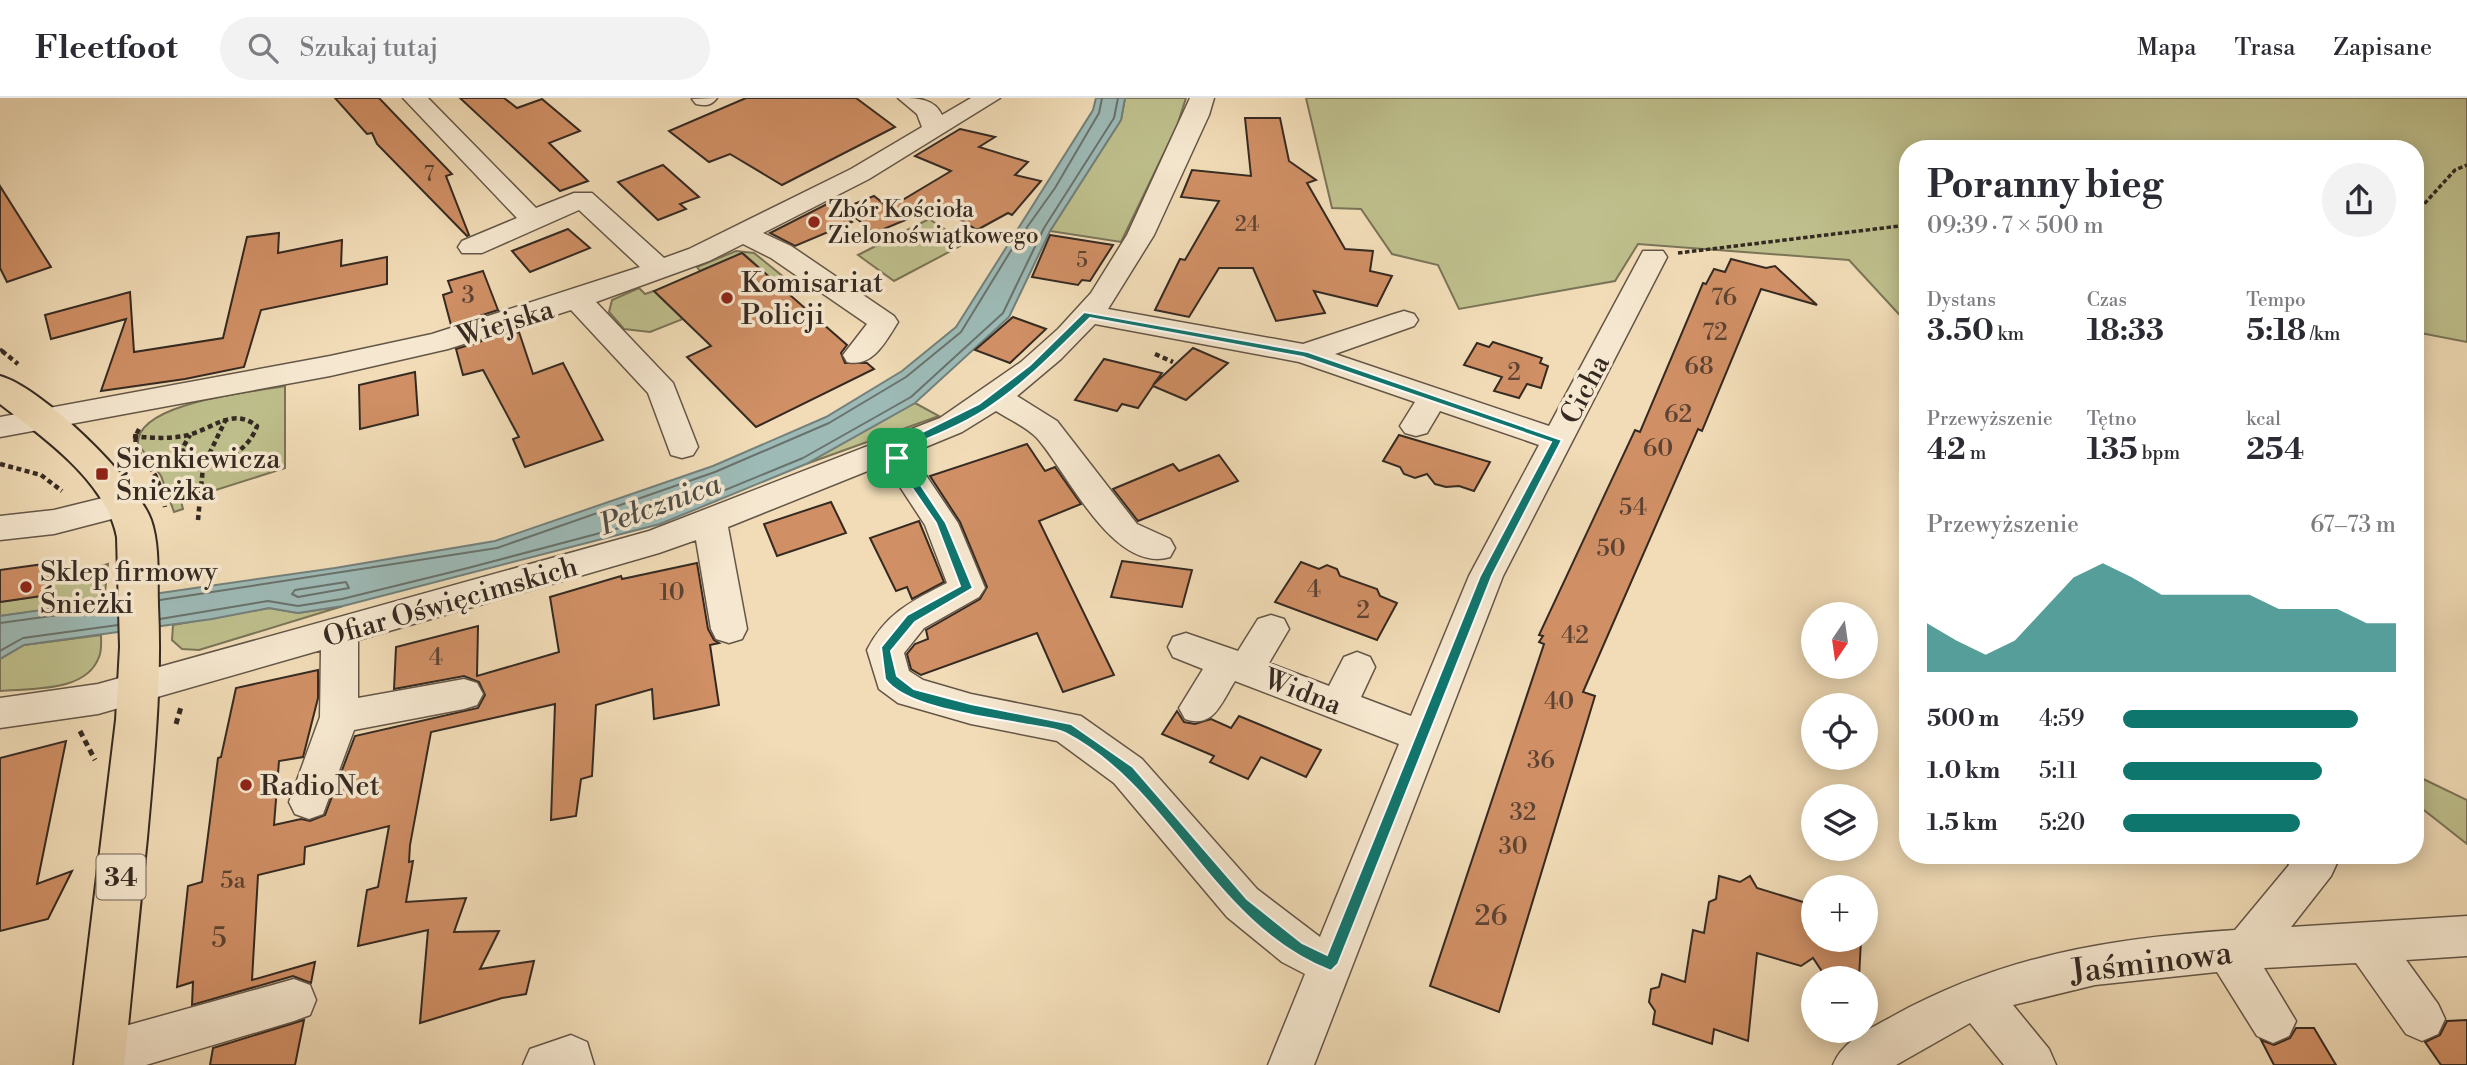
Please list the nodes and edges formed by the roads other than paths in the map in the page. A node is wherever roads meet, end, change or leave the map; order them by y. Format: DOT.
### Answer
graph roads {
  1 [pos="415,98"];
  2 [pos="910,98"];
  3 [pos="988,98"];
  4 [pos="1202,98"];
  5 [pos="935,130"];
  6 [pos="532,219"];
  7 [pos="742,233"];
  8 [pos="472,247"];
  9 [pos="1653,257"];
  10 [pos="660,270"];
  11 [pos="578,299"];
  12 [pos="1087,314"];
  13 [pos="1404,320"];
  14 [pos="1305,354"];
  15 [pos="858,355"];
  16 [pos="0,387"];
  17 [pos="995,397"];
  18 [pos="1432,399"];
  19 [pos="43,419"];
  20 [pos="1416,426"];
  21 [pos="0,428"];
  22 [pos="1557,440"];
  23 [pos="682,447"];
  24 [pos="892,450"];
  25 [pos="122,505"];
  26 [pos="710,521"];
  27 [pos="0,528"];
  28 [pos="1158,548"];
  29 [pos="729,629"];
  30 [pos="1270,629"];
  31 [pos="340,632"];
  32 [pos="1186,647"];
  33 [pos="1236,666"];
  34 [pos="1357,667"];
  35 [pos="139,668"];
  36 [pos="464,694"];
  37 [pos="1338,705"];
  38 [pos="1198,708"];
  39 [pos="0,713"];
  40 [pos="339,717"];
  41 [pos="1420,736"];
  42 [pos="309,802"];
  43 [pos="2315,864"];
  44 [pos="2467,936"];
  45 [pos="2367,942"];
  46 [pos="2237,950"];
  47 [pos="1331,964"];
  48 [pos="1979,999"];
  49 [pos="294,1000"];
  50 [pos="2422,1019"];
  51 [pos="2273,1021"];
  52 [pos="100,1061"];
  53 [pos="546,1065"];
  54 [pos="572,1065"];
  55 [pos="1291,1065"];
  56 [pos="1856,1065"];
  57 [pos="2033,1065"];
  1 -- 6 [label="street"];
  2 -- 5 [label="street"];
  3 -- 5 [label="street, Wiejska"];
  4 -- 12 [label="street, Ofiar Oświęcimskich"];
  5 -- 7 [label="street, Wiejska"];
  6 -- 8 [label="street"];
  6 -- 10 [label="street"];
  7 -- 10 [label="street, Wiejska"];
  7 -- 15 [label="street"];
  9 -- 22 [label="street, Cicha"];
  10 -- 11 [label="street, Wiejska"];
  11 -- 19 [label="street, Wiejska"];
  11 -- 23 [label="street"];
  12 -- 14 [label="street"];
  12 -- 17 [label="street, Ofiar Oświęcimskich"];
  13 -- 14 [label="street"];
  14 -- 18 [label="street"];
  16 -- 19 [label="main road, 34"];
  17 -- 24 [label="street, Ofiar Oświęcimskich"];
  17 -- 28 [label="street"];
  18 -- 20 [label="street"];
  18 -- 22 [label="street"];
  19 -- 21 [label="street, Wiejska"];
  19 -- 25 [label="main road, 34"];
  22 -- 41 [label="street, Cicha"];
  24 -- 26 [label="street, Ofiar Oświęcimskich"];
  24 -- 47 [label="street"];
  25 -- 27 [label="street"];
  25 -- 35 [label="main road, 34"];
  26 -- 29 [label="street"];
  26 -- 31 [label="street, Ofiar Oświęcimskich"];
  30 -- 33 [label="street"];
  31 -- 35 [label="street, Ofiar Oświęcimskich"];
  31 -- 40 [label="street"];
  32 -- 33 [label="street, Widna"];
  33 -- 37 [label="street, Widna"];
  33 -- 38 [label="street"];
  34 -- 37 [label="street"];
  35 -- 39 [label="street, Ofiar Oświęcimskich"];
  35 -- 52 [label="main road, 34"];
  36 -- 40 [label="street"];
  37 -- 41 [label="street, Widna"];
  40 -- 42 [label="street"];
  41 -- 47 [label="street, Cicha"];
  43 -- 46 [label="street"];
  44 -- 45 [label="street, Jaśminowa"];
  45 -- 46 [label="street, Jaśminowa"];
  45 -- 50 [label="street"];
  46 -- 48 [label="street, Jaśminowa"];
  46 -- 51 [label="street"];
  47 -- 55 [label="street, Cicha"];
  48 -- 56 [label="street, Jaśminowa"];
  48 -- 57 [label="street"];
  49 -- 52 [label="street"];
  53 -- 54 [label="street"];
}
